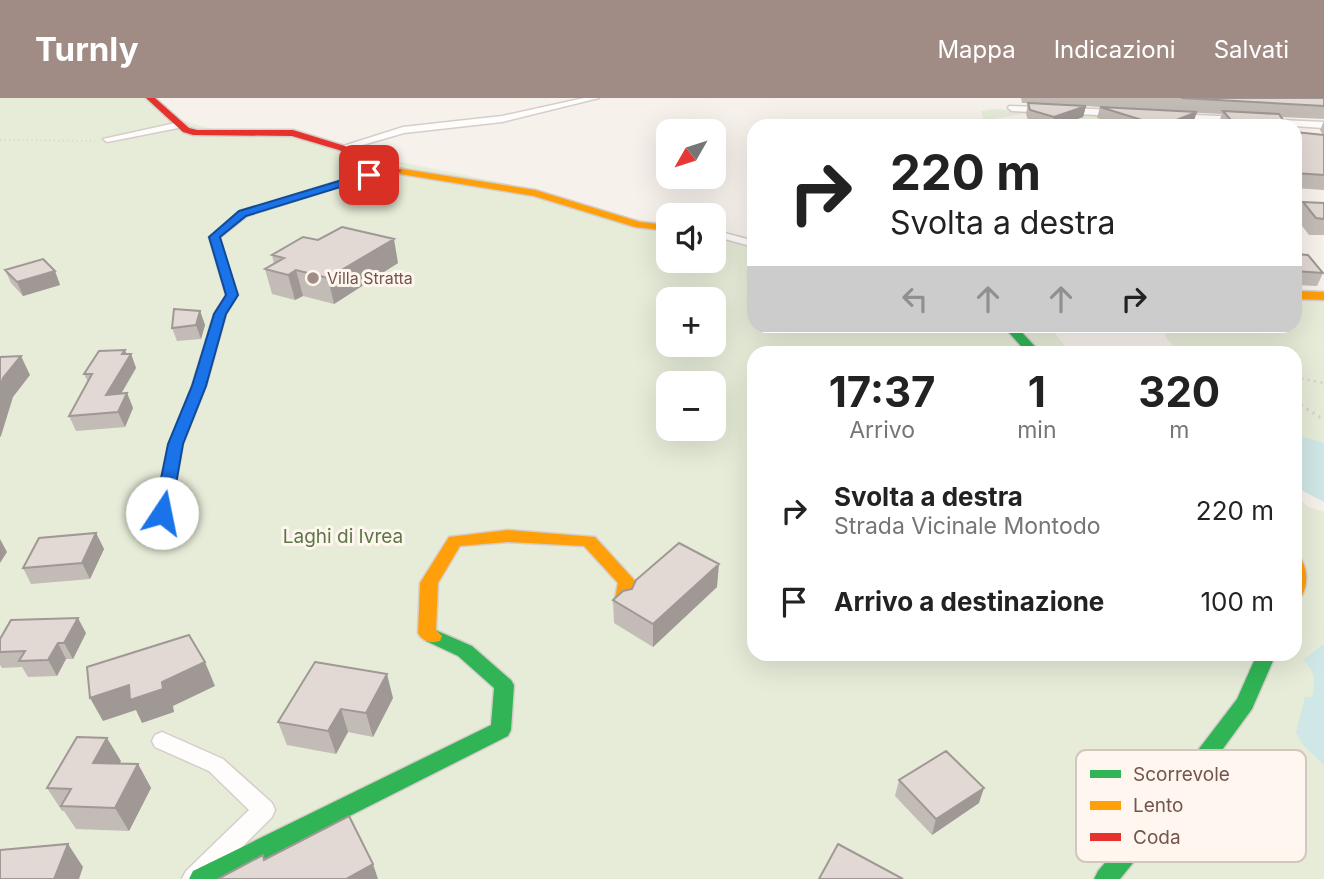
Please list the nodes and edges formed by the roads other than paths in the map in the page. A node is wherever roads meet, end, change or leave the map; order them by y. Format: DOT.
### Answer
graph roads {
  1 [pos="150,98"];
  2 [pos="594,98"];
  3 [pos="1012,108"];
  4 [pos="1130,114"];
  5 [pos="1168,116"];
  6 [pos="1193,117"];
  7 [pos="1226,119"];
  8 [pos="1302,124"];
  9 [pos="180,125"];
  10 [pos="1324,125"];
  11 [pos="107,139"];
  12 [pos="342,148"];
  13 [pos="387,169"];
  14 [pos="1302,212"];
  15 [pos="1324,214"];
  16 [pos="656,227"];
  17 [pos="726,236"];
  18 [pos="747,242"];
  19 [pos="1302,295"];
  20 [pos="1324,296"];
  21 [pos="1016,333"];
  22 [pos="1028,346"];
  23 [pos="153,517"];
  24 [pos="623,603"];
  25 [pos="1263,661"];
  26 [pos="162,741"];
  27 [pos="1210,750"];
  28 [pos="1120,862"];
  29 [pos="194,879"];
  30 [pos="201,879"];
  31 [pos="1106,879"];
  1 -- 9 [label="street"];
  2 -- 12 [label="street"];
  3 -- 4 [label="street"];
  5 -- 6 [label="street"];
  6 -- 7 [label="street"];
  8 -- 10 [label="street"];
  9 -- 11 [label="street"];
  9 -- 12 [label="street"];
  12 -- 13 [label="street"];
  13 -- 16 [label="street"];
  13 -- 23 [label="street"];
  14 -- 15 [label="street"];
  17 -- 18 [label="street"];
  19 -- 20 [label="street"];
  21 -- 22 [label="street"];
  24 -- 30 [label="street"];
  25 -- 27 [label="street"];
  26 -- 29 [label="street"];
  28 -- 31 [label="street"];
}
